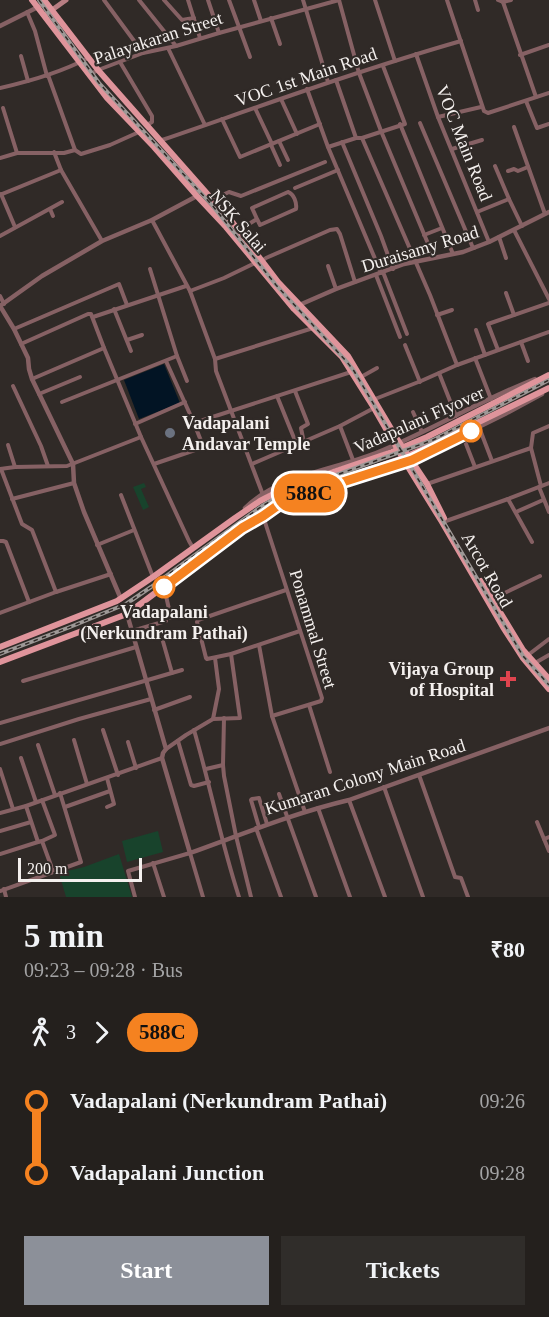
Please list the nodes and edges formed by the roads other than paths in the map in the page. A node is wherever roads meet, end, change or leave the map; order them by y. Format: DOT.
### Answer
graph roads {
  1 [pos="32,0"];
  2 [pos="66,0"];
  3 [pos="104,0"];
  4 [pos="139,0"];
  5 [pos="164,0"];
  6 [pos="188,0"];
  7 [pos="208,0"];
  8 [pos="229,0"];
  9 [pos="254,0"];
  10 [pos="303,0"];
  11 [pos="339,0"];
  12 [pos="375,0"];
  13 [pos="447,0"];
  14 [pos="475,0"];
  15 [pos="511,0"];
  16 [pos="44,1"];
  17 [pos="501,1"];
  18 [pos="38,7"];
  19 [pos="306,9"];
  20 [pos="51,10"];
  21 [pos="478,10"];
  22 [pos="27,12"];
  23 [pos="45,15"];
  24 [pos="194,18"];
  25 [pos="271,18"];
  26 [pos="261,21"];
  27 [pos="0,26"];
  28 [pos="239,27"];
  29 [pos="219,33"];
  30 [pos="70,34"];
  31 [pos="200,39"];
  32 [pos="62,40"];
  33 [pos="461,41"];
  34 [pos="76,42"];
  35 [pos="279,44"];
  36 [pos="549,45"];
  37 [pos="176,46"];
  38 [pos="168,47"];
  39 [pos="69,48"];
  40 [pos="143,53"];
  41 [pos="416,54"];
  42 [pos="520,55"];
  43 [pos="21,56"];
  44 [pos="89,57"];
  45 [pos="250,57"];
  46 [pos="395,61"];
  47 [pos="120,62"];
  48 [pos="79,63"];
  49 [pos="383,65"];
  50 [pos="98,70"];
  51 [pos="359,73"];
  52 [pos="89,75"];
  53 [pos="47,76"];
  54 [pos="336,80"];
  55 [pos="28,81"];
  56 [pos="328,83"];
  57 [pos="0,88"];
  58 [pos="307,89"];
  59 [pos="549,93"];
  60 [pos="536,98"];
  61 [pos="280,99"];
  62 [pos="526,101"];
  63 [pos="482,107"];
  64 [pos="3,108"];
  65 [pos="255,108"];
  66 [pos="438,117"];
  67 [pos="222,119"];
  68 [pos="420,123"];
  69 [pos="320,124"];
  70 [pos="403,124"];
  71 [pos="549,124"];
  72 [pos="147,125"];
  73 [pos="205,125"];
  74 [pos="514,127"];
  75 [pos="381,131"];
  76 [pos="139,132"];
  77 [pos="297,134"];
  78 [pos="356,138"];
  79 [pos="362,138"];
  80 [pos="162,140"];
  81 [pos="482,140"];
  82 [pos="279,141"];
  83 [pos="342,142"];
  84 [pos="271,144"];
  85 [pos="467,144"];
  86 [pos="328,147"];
  87 [pos="452,149"];
  88 [pos="75,150"];
  89 [pos="54,152"];
  90 [pos="17,153"];
  91 [pos="0,158"];
  92 [pos="472,158"];
  93 [pos="288,160"];
  94 [pos="325,162"];
  95 [pos="280,165"];
  96 [pos="495,166"];
  97 [pos="528,167"];
  98 [pos="61,170"];
  99 [pos="338,170"];
  100 [pos="508,171"];
  101 [pos="295,188"];
  102 [pos="0,195"];
  103 [pos="197,196"];
  104 [pos="214,199"];
  105 [pos="509,199"];
  106 [pos="62,202"];
  107 [pos="220,207"];
  108 [pos="50,209"];
  109 [pos="477,212"];
  110 [pos="212,213"];
  111 [pos="547,213"];
  112 [pos="53,216"];
  113 [pos="257,219"];
  114 [pos="152,220"];
  115 [pos="522,226"];
  116 [pos="15,227"];
  117 [pos="442,228"];
  118 [pos="239,230"];
  119 [pos="514,231"];
  120 [pos="424,235"];
  121 [pos="0,236"];
  122 [pos="499,237"];
  123 [pos="102,241"];
  124 [pos="489,242"];
  125 [pos="475,248"];
  126 [pos="453,254"];
  127 [pos="506,258"];
  128 [pos="434,259"];
  129 [pos="259,262"];
  130 [pos="415,262"];
  131 [pos="328,266"];
  132 [pos="150,269"];
  133 [pos="393,269"];
  134 [pos="380,274"];
  135 [pos="355,282"];
  136 [pos="186,286"];
  137 [pos="336,290"];
  138 [pos="190,291"];
  139 [pos="506,293"];
  140 [pos="0,296"];
  141 [pos="159,296"];
  142 [pos="549,301"];
  143 [pos="1,305"];
  144 [pos="127,305"];
  145 [pos="297,307"];
  146 [pos="114,309"];
  147 [pos="452,310"];
  148 [pos="437,315"];
  149 [pos="514,315"];
  150 [pos="92,316"];
  151 [pos="313,328"];
  152 [pos="14,329"];
  153 [pos="476,330"];
  154 [pos="549,332"];
  155 [pos="407,334"];
  156 [pos="142,335"];
  157 [pos="400,337"];
  158 [pos="127,340"];
  159 [pos="521,342"];
  160 [pos="21,344"];
  161 [pos="405,345"];
  162 [pos="104,348"];
  163 [pos="498,350"];
  164 [pos="131,351"];
  165 [pos="485,355"];
  166 [pos="177,356"];
  167 [pos="475,358"];
  168 [pos="215,359"];
  169 [pos="166,361"];
  170 [pos="528,361"];
  171 [pos="457,364"];
  172 [pos="377,368"];
  173 [pos="351,372"];
  174 [pos="439,373"];
  175 [pos="547,376"];
  176 [pos="80,377"];
  177 [pos="361,377"];
  178 [pos="32,379"];
  179 [pos="117,380"];
  180 [pos="187,381"];
  181 [pos="420,382"];
  182 [pos="13,386"];
  183 [pos="549,388"];
  184 [pos="295,391"];
  185 [pos="39,394"];
  186 [pos="277,396"];
  187 [pos="375,399"];
  188 [pos="491,399"];
  189 [pos="62,402"];
  190 [pos="185,402"];
  191 [pos="374,408"];
  192 [pos="231,411"];
  193 [pos="413,412"];
  194 [pos="456,416"];
  195 [pos="448,420"];
  196 [pos="194,423"];
  197 [pos="135,424"];
  198 [pos="340,426"];
  199 [pos="549,426"];
  200 [pos="479,427"];
  201 [pos="422,432"];
  202 [pos="141,437"];
  203 [pos="456,438"];
  204 [pos="397,443"];
  205 [pos="466,444"];
  206 [pos="8,445"];
  207 [pos="531,448"];
  208 [pos="375,453"];
  209 [pos="353,460"];
  210 [pos="408,461"];
  211 [pos="492,461"];
  212 [pos="73,464"];
  213 [pos="154,464"];
  214 [pos="252,464"];
  215 [pos="48,466"];
  216 [pos="15,467"];
  217 [pos="475,467"];
  218 [pos="0,469"];
  219 [pos="381,470"];
  220 [pos="74,483"];
  221 [pos="549,483"];
  222 [pos="427,484"];
  223 [pos="540,486"];
  224 [pos="121,495"];
  225 [pos="263,495"];
  226 [pos="12,499"];
  227 [pos="508,499"];
  228 [pos="543,500"];
  229 [pos="516,512"];
  230 [pos="549,512"];
  231 [pos="263,516"];
  232 [pos="235,518"];
  233 [pos="446,520"];
  234 [pos="242,528"];
  235 [pos="134,530"];
  236 [pos="453,537"];
  237 [pos="0,541"];
  238 [pos="532,542"];
  239 [pos="98,545"];
  240 [pos="193,548"];
  241 [pos="111,574"];
  242 [pos="475,576"];
  243 [pos="540,576"];
  244 [pos="153,577"];
  245 [pos="164,587"];
  246 [pos="286,590"];
  247 [pos="56,592"];
  248 [pos="121,599"];
  249 [pos="492,599"];
  250 [pos="29,602"];
  251 [pos="0,613"];
  252 [pos="127,614"];
  253 [pos="171,618"];
  254 [pos="166,621"];
  255 [pos="300,631"];
  256 [pos="131,632"];
  257 [pos="162,638"];
  258 [pos="549,639"];
  259 [pos="3,645"];
  260 [pos="260,645"];
  261 [pos="136,647"];
  262 [pos="231,654"];
  263 [pos="528,655"];
  264 [pos="549,655"];
  265 [pos="12,658"];
  266 [pos="215,658"];
  267 [pos="0,662"];
  268 [pos="535,663"];
  269 [pos="182,670"];
  270 [pos="172,673"];
  271 [pos="549,679"];
  272 [pos="22,681"];
  273 [pos="146,681"];
  274 [pos="549,689"];
  275 [pos="190,697"];
  276 [pos="151,699"];
  277 [pos="309,705"];
  278 [pos="154,710"];
  279 [pos="272,716"];
  280 [pos="224,718"];
  281 [pos="213,719"];
  282 [pos="0,723"];
  283 [pos="549,728"];
  284 [pos="104,730"];
  285 [pos="194,730"];
  286 [pos="74,740"];
  287 [pos="178,741"];
  288 [pos="128,742"];
  289 [pos="0,744"];
  290 [pos="38,745"];
  291 [pos="166,749"];
  292 [pos="21,758"];
  293 [pos="162,758"];
  294 [pos="223,765"];
  295 [pos="136,768"];
  296 [pos="0,769"];
  297 [pos="206,770"];
  298 [pos="330,772"];
  299 [pos="118,775"];
  300 [pos="419,776"];
  301 [pos="106,778"];
  302 [pos="209,782"];
  303 [pos="87,784"];
  304 [pos="384,787"];
  305 [pos="110,791"];
  306 [pos="60,793"];
  307 [pos="279,794"];
  308 [pos="55,795"];
  309 [pos="42,800"];
  310 [pos="349,800"];
  311 [pos="36,802"];
  312 [pos="26,806"];
  313 [pos="64,807"];
  314 [pos="107,807"];
  315 [pos="318,807"];
  316 [pos="13,809"];
  317 [pos="305,812"];
  318 [pos="0,813"];
  319 [pos="287,817"];
  320 [pos="31,822"];
  321 [pos="537,822"];
  322 [pos="267,824"];
  323 [pos="258,828"];
  324 [pos="0,831"];
  325 [pos="236,836"];
  326 [pos="546,838"];
  327 [pos="40,842"];
  328 [pos="222,842"];
  329 [pos="549,851"];
  330 [pos="190,853"];
  331 [pos="0,854"];
  332 [pos="153,863"];
  333 [pos="53,871"];
  334 [pos="2,890"];
  335 [pos="6,897"];
  336 [pos="135,897"];
  337 [pos="164,897"];
  338 [pos="203,897"];
  339 [pos="239,897"];
  340 [pos="251,897"];
  341 [pos="281,897"];
  342 [pos="316,897"];
  343 [pos="350,897"];
  344 [pos="385,897"];
  345 [pos="423,897"];
  346 [pos="468,897"];
  1 -- 18 [label="main road, NSK Salai"];
  2 -- 20 [label="main road"];
  3 -- 40 [label="street"];
  4 -- 37 [label="street"];
  5 -- 24 [label="street"];
  6 -- 24 [label="street"];
  7 -- 29 [label="street"];
  8 -- 28 [label="street"];
  9 -- 26 [label="street"];
  10 -- 19 [label="street"];
  11 -- 19 [label="street, Palayakaran Street"];
  11 -- 51 [label="street"];
  12 -- 46 [label="street"];
  13 -- 33 [label="street"];
  14 -- 21 [label="street"];
  15 -- 17 [label="street"];
  16 -- 18 [label="street"];
  16 -- 20 [label="main road"];
  17 -- 42 [label="street"];
  18 -- 22 [label="street"];
  18 -- 23 [label="main road, NSK Salai"];
  19 -- 25 [label="street, Palayakaran Street"];
  19 -- 56 [label="street"];
  20 -- 23 [label="main road"];
  20 -- 30 [label="main road"];
  22 -- 27 [label="street"];
  22 -- 53 [label="street"];
  23 -- 32 [label="main road, NSK Salai"];
  24 -- 31 [label="street"];
  25 -- 26 [label="street, Palayakaran Street"];
  25 -- 35 [label="street"];
  26 -- 28 [label="street, Palayakaran Street"];
  28 -- 29 [label="street, Palayakaran Street"];
  28 -- 45 [label="street"];
  29 -- 31 [label="street, Palayakaran Street"];
  30 -- 32 [label="main road"];
  30 -- 34 [label="main road"];
  31 -- 37 [label="street, Palayakaran Street"];
  32 -- 39 [label="main road, NSK Salai"];
  33 -- 41 [label="street, VOC 1st Main Road"];
  33 -- 63 [label="street"];
  34 -- 39 [label="main road"];
  34 -- 44 [label="main road"];
  36 -- 42 [label="street"];
  37 -- 38 [label="street, Palayakaran Street"];
  38 -- 40 [label="street, Palayakaran Street"];
  38 -- 73 [label="street"];
  39 -- 48 [label="main road, NSK Salai"];
  40 -- 47 [label="street, Palayakaran Street"];
  41 -- 46 [label="street, VOC 1st Main Road"];
  41 -- 66 [label="street, VOC Main Road"];
  42 -- 60 [label="street"];
  43 -- 55 [label="street"];
  44 -- 48 [label="street"];
  44 -- 50 [label="main road"];
  46 -- 49 [label="street, VOC 1st Main Road"];
  47 -- 50 [label="street, Palayakaran Street"];
  47 -- 72 [label="street"];
  48 -- 52 [label="main road, NSK Salai"];
  48 -- 53 [label="street"];
  49 -- 51 [label="street, VOC 1st Main Road"];
  49 -- 70 [label="street"];
  50 -- 52 [label="street, Palayakaran Street"];
  50 -- 72 [label="main road"];
  51 -- 54 [label="street, VOC 1st Main Road"];
  51 -- 75 [label="street"];
  52 -- 76 [label="main road, NSK Salai"];
  53 -- 55 [label="street"];
  53 -- 88 [label="street"];
  54 -- 56 [label="street, VOC 1st Main Road"];
  54 -- 78 [label="street"];
  55 -- 57 [label="street"];
  56 -- 58 [label="street, VOC 1st Main Road"];
  58 -- 61 [label="street, VOC 1st Main Road"];
  58 -- 69 [label="street"];
  59 -- 60 [label="street"];
  60 -- 62 [label="street"];
  61 -- 65 [label="street, VOC 1st Main Road"];
  61 -- 77 [label="street"];
  62 -- 63 [label="street"];
  62 -- 71 [label="street"];
  63 -- 66 [label="street"];
  64 -- 90 [label="street"];
  65 -- 67 [label="street, VOC 1st Main Road"];
  65 -- 84 [label="street"];
  66 -- 87 [label="street, VOC Main Road"];
  67 -- 73 [label="street, VOC 1st Main Road"];
  67 -- 84 [label="street"];
  68 -- 125 [label="street"];
  69 -- 77 [label="street"];
  69 -- 86 [label="street"];
  70 -- 75 [label="street"];
  70 -- 117 [label="street"];
  72 -- 80 [label="main road"];
  73 -- 80 [label="street, VOC 1st Main Road"];
  74 -- 97 [label="street"];
  75 -- 79 [label="street"];
  75 -- 120 [label="street"];
  76 -- 88 [label="street"];
  76 -- 103 [label="main road, NSK Salai"];
  77 -- 82 [label="street"];
  78 -- 79 [label="street"];
  78 -- 83 [label="street"];
  79 -- 130 [label="street"];
  80 -- 104 [label="main road"];
  81 -- 85 [label="street"];
  82 -- 84 [label="street"];
  82 -- 93 [label="street"];
  83 -- 86 [label="street"];
  83 -- 133 [label="street"];
  84 -- 95 [label="street"];
  85 -- 87 [label="street"];
  85 -- 92 [label="street"];
  86 -- 99 [label="street"];
  87 -- 109 [label="street, VOC Main Road"];
  88 -- 89 [label="street"];
  89 -- 90 [label="street"];
  89 -- 98 [label="street"];
  90 -- 91 [label="street"];
  94 -- 104 [label="street"];
  96 -- 105 [label="street"];
  97 -- 100 [label="street"];
  97 -- 111 [label="street"];
  98 -- 102 [label="street"];
  98 -- 123 [label="street"];
  99 -- 101 [label="street"];
  99 -- 134 [label="street"];
  102 -- 116 [label="street"];
  103 -- 110 [label="main road, NSK Salai"];
  103 -- 114 [label="street"];
  104 -- 107 [label="main road"];
  105 -- 109 [label="street"];
  105 -- 115 [label="street"];
  106 -- 108 [label="street"];
  107 -- 110 [label="main road"];
  107 -- 118 [label="main road"];
  108 -- 112 [label="street"];
  108 -- 116 [label="street"];
  109 -- 124 [label="street, VOC Main Road"];
  110 -- 129 [label="main road, NSK Salai"];
  111 -- 115 [label="street, Duraisamy Road"];
  113 -- 113 [label="street"];
  113 -- 118 [label="street"];
  114 -- 123 [label="street"];
  114 -- 136 [label="street"];
  115 -- 119 [label="street, Duraisamy Road"];
  116 -- 121 [label="street"];
  117 -- 120 [label="street"];
  117 -- 126 [label="street"];
  118 -- 129 [label="main road"];
  119 -- 122 [label="street, Duraisamy Road"];
  119 -- 142 [label="street"];
  120 -- 128 [label="street"];
  122 -- 124 [label="street, Duraisamy Road"];
  122 -- 127 [label="street"];
  123 -- 143 [label="street"];
  124 -- 125 [label="street, Duraisamy Road"];
  125 -- 126 [label="street, Duraisamy Road"];
  126 -- 128 [label="street, Duraisamy Road"];
  128 -- 130 [label="street, Duraisamy Road"];
  129 -- 135 [label="street"];
  129 -- 138 [label="street"];
  129 -- 145 [label="main road, NSK Salai"];
  130 -- 133 [label="street, Duraisamy Road"];
  130 -- 148 [label="street"];
  131 -- 137 [label="street"];
  132 -- 141 [label="street"];
  133 -- 134 [label="street, Duraisamy Road"];
  134 -- 135 [label="street, Duraisamy Road"];
  134 -- 155 [label="street"];
  134 -- 157 [label="street"];
  135 -- 137 [label="street, Duraisamy Road"];
  136 -- 138 [label="street"];
  136 -- 141 [label="street"];
  137 -- 145 [label="street, Duraisamy Road"];
  138 -- 168 [label="street"];
  139 -- 149 [label="street"];
  140 -- 143 [label="street"];
  141 -- 144 [label="street"];
  141 -- 166 [label="street"];
  142 -- 149 [label="street"];
  143 -- 152 [label="street"];
  144 -- 146 [label="street"];
  144 -- 152 [label="street"];
  145 -- 151 [label="main road, NSK Salai"];
  145 -- 177 [label="main road"];
  146 -- 150 [label="street"];
  146 -- 158 [label="street"];
  147 -- 148 [label="street"];
  148 -- 171 [label="street"];
  149 -- 163 [label="street"];
  150 -- 160 [label="street"];
  150 -- 162 [label="street"];
  151 -- 168 [label="street"];
  151 -- 173 [label="main road, NSK Salai"];
  152 -- 160 [label="street"];
  153 -- 165 [label="street"];
  154 -- 159 [label="street"];
  156 -- 158 [label="street"];
  158 -- 164 [label="street"];
  159 -- 163 [label="street"];
  159 -- 170 [label="street"];
  160 -- 178 [label="street"];
  161 -- 181 [label="street"];
  162 -- 178 [label="street"];
  162 -- 179 [label="street"];
  163 -- 165 [label="street"];
  165 -- 167 [label="street"];
  166 -- 169 [label="street"];
  166 -- 180 [label="street"];
  167 -- 171 [label="street"];
  167 -- 188 [label="street"];
  168 -- 192 [label="street"];
  169 -- 179 [label="street"];
  169 -- 190 [label="street"];
  171 -- 174 [label="street"];
  172 -- 177 [label="street"];
  173 -- 184 [label="street"];
  173 -- 191 [label="main road, NSK Salai"];
  174 -- 181 [label="street"];
  174 -- 194 [label="street"];
  175 -- 188 [label="street"];
  175 -- 232 [label="main road, Vadapalani Flyover"];
  176 -- 185 [label="street"];
  177 -- 187 [label="main road"];
  178 -- 185 [label="street"];
  179 -- 189 [label="street"];
  179 -- 197 [label="street"];
  181 -- 187 [label="street"];
  182 -- 215 [label="street"];
  183 -- 200 [label="street"];
  183 -- 234 [label="main road, Vadapalani Flyover"];
  184 -- 186 [label="street"];
  184 -- 186 [label="street"];
  185 -- 212 [label="street"];
  186 -- 192 [label="street"];
  187 -- 204 [label="main road"];
  188 -- 194 [label="street"];
  190 -- 196 [label="street"];
  190 -- 197 [label="street"];
  191 -- 198 [label="street"];
  191 -- 204 [label="main road, NSK Salai"];
  192 -- 196 [label="street"];
  192 -- 214 [label="street"];
  193 -- 201 [label="street"];
  194 -- 195 [label="street"];
  195 -- 201 [label="street"];
  195 -- 203 [label="street"];
  196 -- 213 [label="street"];
  197 -- 202 [label="street"];
  198 -- 209 [label="street"];
  198 -- 214 [label="street"];
  199 -- 207 [label="street"];
  200 -- 203 [label="street"];
  200 -- 211 [label="street"];
  201 -- 204 [label="street"];
  202 -- 212 [label="street"];
  202 -- 213 [label="street"];
  203 -- 210 [label="street"];
  204 -- 208 [label="street"];
  204 -- 210 [label="main road"];
  205 -- 217 [label="street"];
  206 -- 216 [label="street"];
  207 -- 211 [label="street"];
  207 -- 223 [label="street"];
  208 -- 209 [label="street"];
  208 -- 219 [label="street"];
  209 -- 225 [label="street"];
  210 -- 219 [label="street"];
  210 -- 222 [label="main road, Arcot Road"];
  210 -- 236 [label="main road, Arcot Road"];
  211 -- 217 [label="street"];
  212 -- 215 [label="street"];
  212 -- 220 [label="street"];
  213 -- 240 [label="street"];
  214 -- 225 [label="street"];
  215 -- 216 [label="street"];
  216 -- 218 [label="street"];
  217 -- 222 [label="street"];
  218 -- 226 [label="street"];
  219 -- 231 [label="street"];
  220 -- 226 [label="street"];
  220 -- 239 [label="street"];
  221 -- 223 [label="street"];
  222 -- 233 [label="main road, Arcot Road"];
  223 -- 227 [label="street"];
  223 -- 228 [label="street"];
  224 -- 235 [label="street"];
  225 -- 232 [label="street"];
  226 -- 247 [label="street"];
  227 -- 229 [label="street"];
  227 -- 233 [label="street"];
  228 -- 229 [label="street"];
  228 -- 230 [label="street"];
  229 -- 238 [label="street"];
  231 -- 234 [label="street"];
  231 -- 246 [label="street, Ponammal Street"];
  232 -- 240 [label="main road, Vadapalani Flyover"];
  233 -- 236 [label="main road, Arcot Road"];
  234 -- 245 [label="main road, Vadapalani Flyover"];
  235 -- 239 [label="street"];
  235 -- 244 [label="street"];
  236 -- 242 [label="main road, Arcot Road"];
  237 -- 250 [label="street"];
  239 -- 241 [label="street"];
  240 -- 244 [label="main road, Vadapalani Flyover"];
  241 -- 247 [label="street"];
  241 -- 248 [label="street"];
  242 -- 249 [label="main road, Arcot Road"];
  242 -- 274 [label="main road, Arcot Road"];
  243 -- 249 [label="street"];
  244 -- 248 [label="main road, Vadapalani Flyover"];
  245 -- 252 [label="main road, Vadapalani Flyover"];
  245 -- 253 [label="street"];
  246 -- 255 [label="street, Ponammal Street"];
  246 -- 266 [label="street"];
  247 -- 250 [label="street"];
  248 -- 259 [label="main road, Vadapalani Flyover"];
  249 -- 263 [label="main road, Arcot Road"];
  250 -- 251 [label="street"];
  252 -- 256 [label="street"];
  252 -- 265 [label="main road, Vadapalani Flyover"];
  254 -- 256 [label="street"];
  255 -- 260 [label="street"];
  255 -- 277 [label="street, Ponammal Street"];
  256 -- 261 [label="street"];
  257 -- 270 [label="street"];
  258 -- 263 [label="street"];
  259 -- 265 [label="main road"];
  260 -- 262 [label="street"];
  260 -- 279 [label="street"];
  261 -- 272 [label="street"];
  261 -- 273 [label="street"];
  262 -- 266 [label="street"];
  262 -- 280 [label="street"];
  263 -- 268 [label="main road, Arcot Road"];
  264 -- 268 [label="street"];
  265 -- 267 [label="main road, Vadapalani Flyover"];
  266 -- 281 [label="street"];
  268 -- 271 [label="main road, Arcot Road"];
  269 -- 270 [label="street"];
  270 -- 273 [label="street"];
  273 -- 276 [label="street"];
  273 -- 282 [label="street"];
  275 -- 278 [label="street"];
  276 -- 278 [label="street"];
  276 -- 289 [label="street"];
  277 -- 279 [label="street, Ponammal Street"];
  277 -- 298 [label="street"];
  278 -- 291 [label="street"];
  279 -- 317 [label="street"];
  280 -- 281 [label="street"];
  280 -- 294 [label="street"];
  281 -- 285 [label="street"];
  283 -- 300 [label="street, Kumaran Colony Main Road"];
  284 -- 299 [label="street"];
  285 -- 287 [label="street"];
  285 -- 297 [label="street"];
  286 -- 303 [label="street"];
  287 -- 291 [label="street"];
  287 -- 302 [label="street"];
  288 -- 295 [label="street"];
  290 -- 308 [label="street"];
  291 -- 293 [label="street"];
  292 -- 311 [label="street"];
  293 -- 295 [label="street"];
  293 -- 330 [label="street"];
  294 -- 297 [label="street"];
  294 -- 325 [label="street"];
  295 -- 299 [label="street"];
  296 -- 316 [label="street"];
  297 -- 302 [label="street"];
  299 -- 301 [label="street"];
  300 -- 304 [label="street, Kumaran Colony Main Road"];
  300 -- 346 [label="street"];
  301 -- 303 [label="street"];
  301 -- 305 [label="street"];
  302 -- 328 [label="street"];
  303 -- 306 [label="street"];
  304 -- 310 [label="street, Kumaran Colony Main Road"];
  304 -- 345 [label="street"];
  305 -- 313 [label="street"];
  305 -- 314 [label="street"];
  306 -- 308 [label="street"];
  306 -- 313 [label="street"];
  307 -- 319 [label="street"];
  308 -- 309 [label="street"];
  309 -- 311 [label="street"];
  309 -- 327 [label="street"];
  310 -- 315 [label="street, Kumaran Colony Main Road"];
  310 -- 344 [label="street"];
  311 -- 312 [label="street"];
  312 -- 316 [label="street"];
  312 -- 320 [label="street"];
  313 -- 333 [label="street"];
  315 -- 317 [label="street, Kumaran Colony Main Road"];
  315 -- 343 [label="street"];
  316 -- 318 [label="street"];
  317 -- 319 [label="street, Kumaran Colony Main Road"];
  319 -- 322 [label="street, Kumaran Colony Main Road"];
  319 -- 342 [label="street"];
  320 -- 324 [label="street"];
  320 -- 327 [label="street"];
  321 -- 326 [label="street"];
  322 -- 323 [label="street, Kumaran Colony Main Road"];
  322 -- 323 [label="street"];
  323 -- 325 [label="street, Kumaran Colony Main Road"];
  323 -- 341 [label="street"];
  325 -- 328 [label="street, Kumaran Colony Main Road"];
  325 -- 340 [label="street"];
  326 -- 329 [label="street"];
  327 -- 331 [label="street"];
  327 -- 333 [label="street"];
  328 -- 330 [label="street, Kumaran Colony Main Road"];
  328 -- 339 [label="street"];
  330 -- 332 [label="street"];
  330 -- 338 [label="street"];
  332 -- 336 [label="street"];
  332 -- 337 [label="street"];
  333 -- 334 [label="street"];
  334 -- 335 [label="street"];
}
